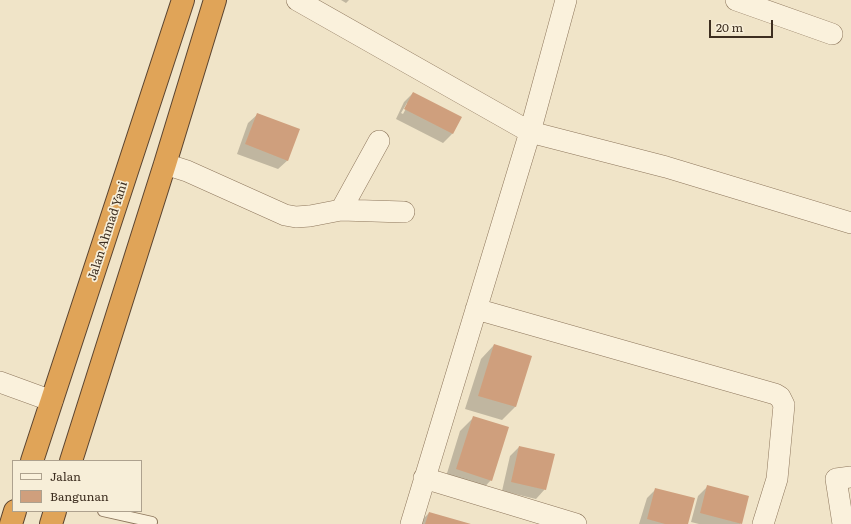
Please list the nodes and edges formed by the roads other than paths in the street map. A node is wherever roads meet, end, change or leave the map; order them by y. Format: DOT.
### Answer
graph roads {
  1 [pos="183,0"];
  2 [pos="215,0"];
  3 [pos="297,0"];
  4 [pos="566,0"];
  5 [pos="736,0"];
  6 [pos="832,34"];
  7 [pos="530,132"];
  8 [pos="379,140"];
  9 [pos="165,164"];
  10 [pos="341,210"];
  11 [pos="404,212"];
  12 [pos="851,223"];
  13 [pos="476,309"];
  14 [pos="0,382"];
  15 [pos="52,401"];
  16 [pos="32,460"];
  17 [pos="71,460"];
  18 [pos="851,477"];
  19 [pos="424,478"];
  20 [pos="15,512"];
  21 [pos="55,512"];
  22 [pos="107,512"];
  23 [pos="152,522"];
  24 [pos="11,524"];
  25 [pos="51,524"];
  26 [pos="411,524"];
  27 [pos="576,524"];
  28 [pos="763,524"];
  29 [pos="843,524"];
  1 -- 15 [label="highway, Jalan Ahmad Yani"];
  2 -- 9 [label="highway"];
  3 -- 7 [label="street"];
  4 -- 7 [label="street"];
  5 -- 6 [label="street"];
  7 -- 12 [label="street"];
  7 -- 13 [label="street"];
  8 -- 10 [label="street"];
  9 -- 10 [label="street"];
  9 -- 17 [label="highway"];
  10 -- 11 [label="street"];
  13 -- 19 [label="street"];
  13 -- 28 [label="street"];
  14 -- 15 [label="street"];
  15 -- 16 [label="highway, Jalan Ahmad Yani"];
  18 -- 29 [label="street"];
  19 -- 26 [label="street"];
  19 -- 27 [label="street"];
  20 -- 24 [label="highway"];
  21 -- 25 [label="highway"];
  22 -- 23 [label="lane"];
}
